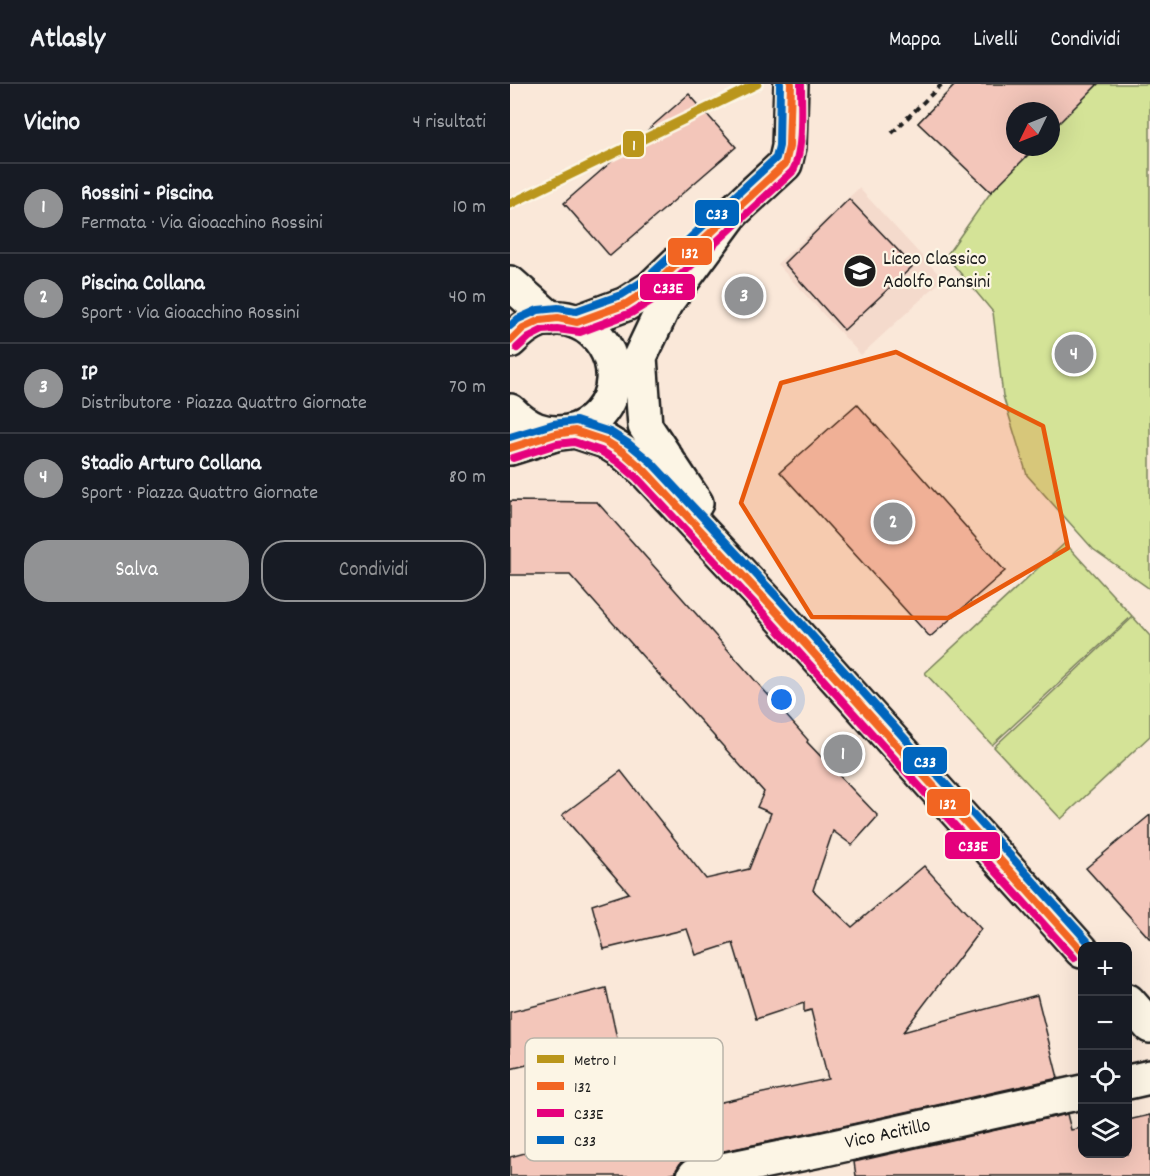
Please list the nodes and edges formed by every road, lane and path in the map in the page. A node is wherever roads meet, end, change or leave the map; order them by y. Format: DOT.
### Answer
graph roads {
  1 [pos="791,84"];
  2 [pos="942,84"];
  3 [pos="892,134"];
  4 [pos="733,212"];
  5 [pos="510,283"];
  6 [pos="564,320"];
  7 [pos="510,340"];
  8 [pos="510,411"];
  9 [pos="565,433"];
  10 [pos="510,448"];
  11 [pos="772,606"];
  12 [pos="1078,945"];
  13 [pos="1132,1006"];
  14 [pos="1150,1026"];
  15 [pos="1150,1077"];
  16 [pos="1132,1081"];
  17 [pos="1078,1093"];
  18 [pos="694,1176"];
  1 -- 4 [label="main road"];
  2 -- 3 [label="path"];
  4 -- 6 [label="main road"];
  4 -- 11 [label="main road"];
  5 -- 6 [label="main road"];
  6 -- 7 [label="main road"];
  6 -- 9 [label="main road"];
  8 -- 9 [label="main road"];
  9 -- 10 [label="main road"];
  9 -- 11 [label="main road"];
  11 -- 12 [label="main road"];
  13 -- 14 [label="main road"];
  15 -- 16 [label="main road"];
  17 -- 18 [label="main road, Vico Acitillo"];
}
